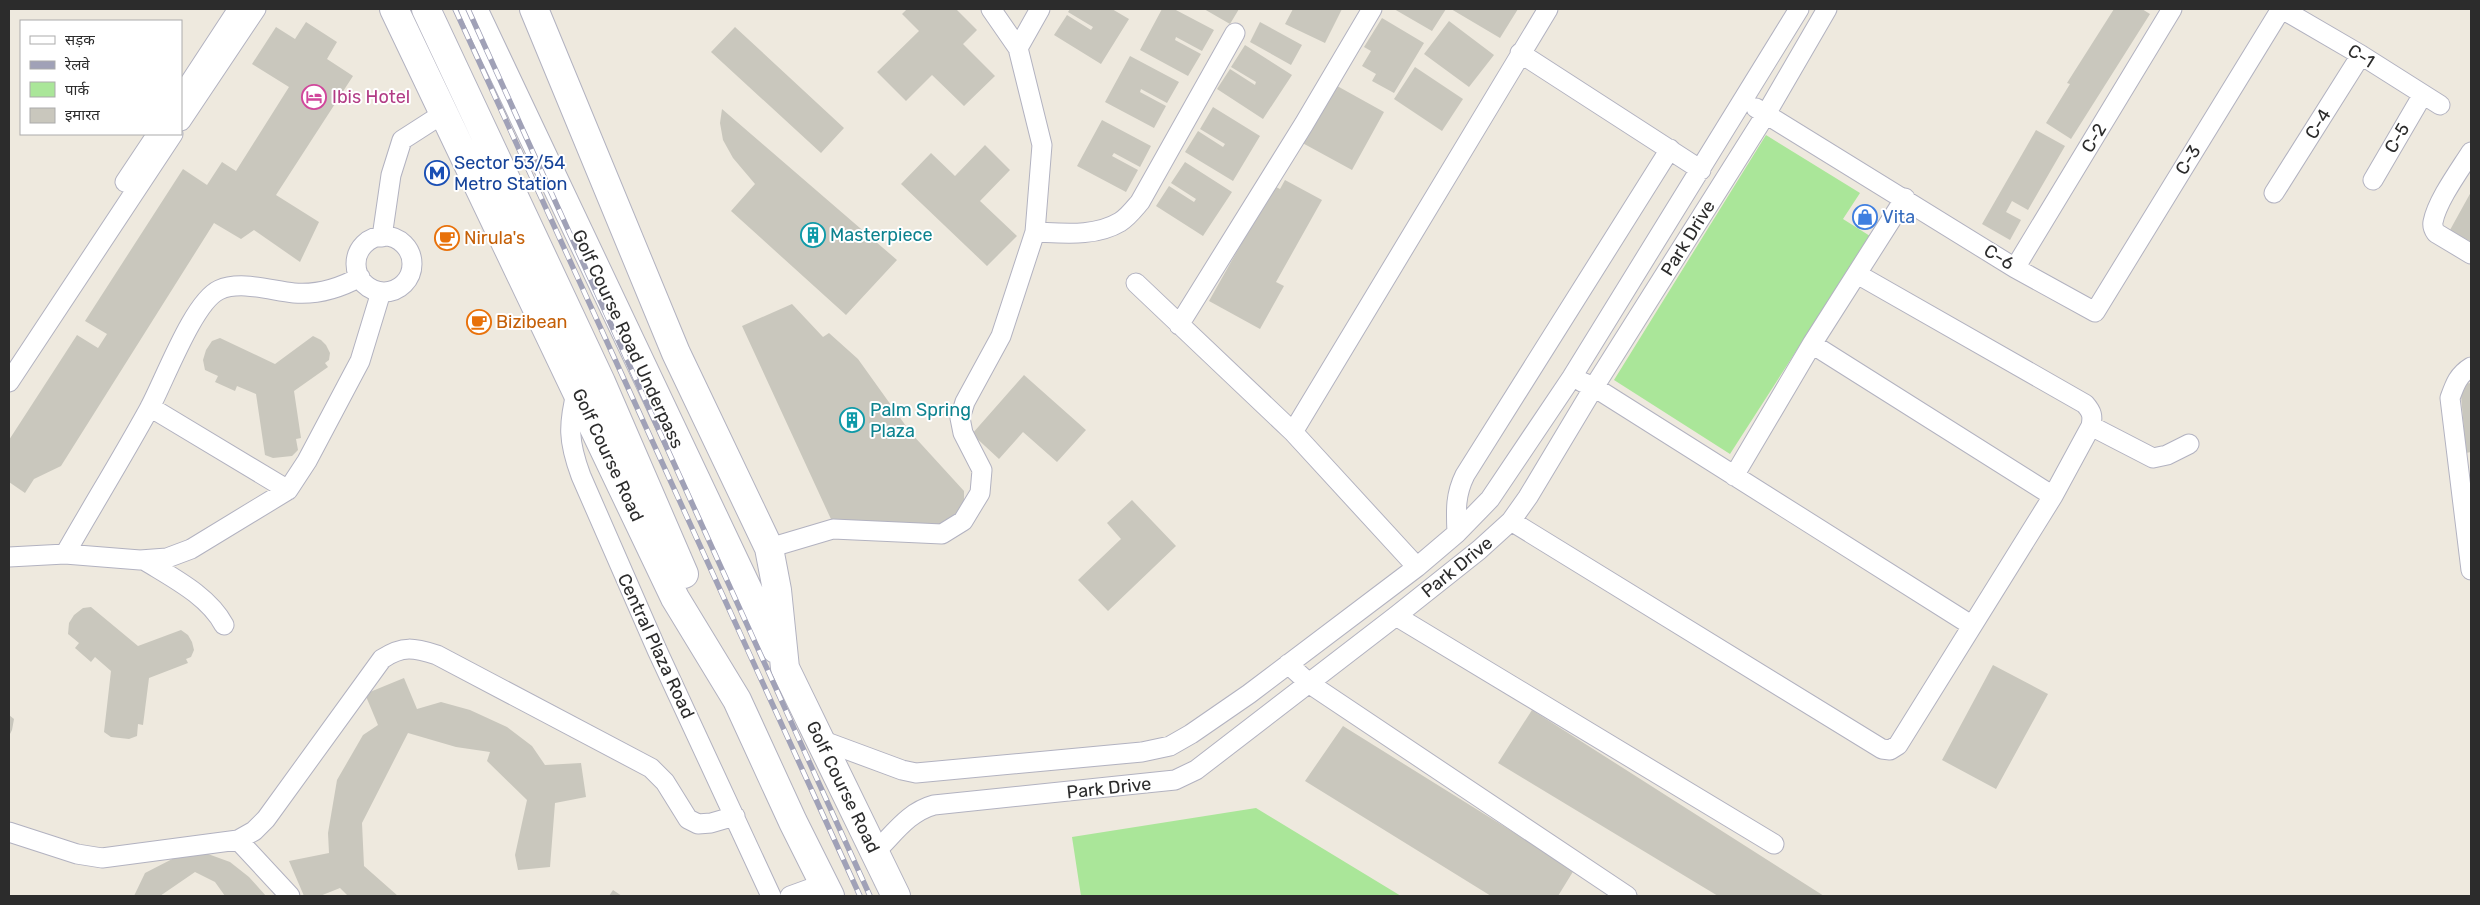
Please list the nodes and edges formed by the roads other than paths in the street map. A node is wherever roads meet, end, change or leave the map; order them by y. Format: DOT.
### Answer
graph roads {
  1 [pos="238,9"];
  2 [pos="256,9"];
  3 [pos="394,9"];
  4 [pos="426,9"];
  5 [pos="473,9"];
  6 [pos="534,9"];
  7 [pos="991,9"];
  8 [pos="1040,9"];
  9 [pos="1372,9"];
  10 [pos="1548,9"];
  11 [pos="1799,9"];
  12 [pos="1827,9"];
  13 [pos="2172,9"];
  14 [pos="2281,9"];
  15 [pos="1235,33"];
  16 [pos="1018,48"];
  17 [pos="1520,52"];
  18 [pos="2361,55"];
  19 [pos="182,94"];
  20 [pos="2422,96"];
  21 [pos="1744,101"];
  22 [pos="2440,105"];
  23 [pos="444,113"];
  24 [pos="1766,114"];
  25 [pos="182,120"];
  26 [pos="155,135"];
  27 [pos="172,135"];
  28 [pos="1670,149"];
  29 [pos="2471,152"];
  30 [pos="1701,170"];
  31 [pos="2373,180"];
  32 [pos="2274,193"];
  33 [pos="1906,198"];
  34 [pos="1035,232"];
  35 [pos="382,237"];
  36 [pos="2471,254"];
  37 [pos="2015,268"];
  38 [pos="1857,274"];
  39 [pos="360,277"];
  40 [pos="1136,283"];
  41 [pos="381,292"];
  42 [pos="54,303"];
  43 [pos="2095,312"];
  44 [pos="1179,325"];
  45 [pos="1812,344"];
  46 [pos="9,361"];
  47 [pos="2471,367"];
  48 [pos="1572,377"];
  49 [pos="9,382"];
  50 [pos="1594,387"];
  51 [pos="577,389"];
  52 [pos="150,407"];
  53 [pos="2091,426"];
  54 [pos="1293,432"];
  55 [pos="2190,444"];
  56 [pos="1734,476"];
  57 [pos="288,490"];
  58 [pos="2053,496"];
  59 [pos="1511,521"];
  60 [pos="1457,533"];
  61 [pos="768,548"];
  62 [pos="65,554"];
  63 [pos="9,557"];
  64 [pos="144,560"];
  65 [pos="1417,567"];
  66 [pos="2471,570"];
  67 [pos="1396,616"];
  68 [pos="224,625"];
  69 [pos="1970,625"];
  70 [pos="1288,664"];
  71 [pos="785,668"];
  72 [pos="1310,684"];
  73 [pos="737,700"];
  74 [pos="820,740"];
  75 [pos="932,773"];
  76 [pos="934,805"];
  77 [pos="737,820"];
  78 [pos="9,832"];
  79 [pos="238,840"];
  80 [pos="1774,844"];
  81 [pos="875,852"];
  82 [pos="826,890"];
  83 [pos="290,896"];
  84 [pos="771,896"];
  85 [pos="790,896"];
  86 [pos="896,896"];
  87 [pos="1627,896"];
  1 -- 19 [label="street"];
  2 -- 25 [label="street"];
  3 -- 23 [label="main road, Golf Course Road"];
  4 -- 73 [label="main road"];
  5 -- 71 [label="main road, Golf Course Road Underpass"];
  6 -- 61 [label="main road, Golf Course Road"];
  7 -- 16 [label="street"];
  8 -- 16 [label="street"];
  9 -- 44 [label="street"];
  10 -- 17 [label="street"];
  11 -- 21 [label="street, Park Drive"];
  12 -- 24 [label="street, Park Drive"];
  13 -- 37 [label="street, C-2"];
  14 -- 18 [label="street, C-1"];
  14 -- 43 [label="street, C-3"];
  15 -- 34 [label="street"];
  16 -- 34 [label="street"];
  17 -- 28 [label="street"];
  17 -- 54 [label="street"];
  18 -- 20 [label="street, C-1"];
  18 -- 32 [label="street, C-4"];
  20 -- 22 [label="street, C-1"];
  20 -- 31 [label="street, C-5"];
  21 -- 24 [label="street, C-6"];
  21 -- 30 [label="street, Park Drive"];
  23 -- 35 [label="street"];
  23 -- 51 [label="main road, Golf Course Road"];
  24 -- 33 [label="street, C-6"];
  24 -- 50 [label="street, Park Drive"];
  26 -- 42 [label="street"];
  27 -- 42 [label="street"];
  28 -- 30 [label="street"];
  28 -- 60 [label="street"];
  29 -- 36 [label="street"];
  30 -- 48 [label="street, Park Drive"];
  33 -- 37 [label="street, C-6"];
  33 -- 38 [label="street"];
  34 -- 61 [label="street"];
  35 -- 39 [label="street"];
  35 -- 41 [label="street"];
  37 -- 43 [label="street, C-6"];
  38 -- 45 [label="street"];
  38 -- 53 [label="street"];
  39 -- 41 [label="street"];
  39 -- 52 [label="street"];
  40 -- 44 [label="street"];
  41 -- 57 [label="street"];
  42 -- 46 [label="street"];
  42 -- 49 [label="street"];
  44 -- 54 [label="street"];
  45 -- 56 [label="street"];
  45 -- 58 [label="street"];
  47 -- 66 [label="street"];
  48 -- 50 [label="street"];
  48 -- 60 [label="street, Park Drive"];
  50 -- 56 [label="street"];
  50 -- 59 [label="street, Park Drive"];
  51 -- 73 [label="main road, Golf Course Road"];
  51 -- 77 [label="street, Central Plaza Road"];
  52 -- 57 [label="street"];
  52 -- 62 [label="street"];
  53 -- 55 [label="street"];
  53 -- 58 [label="street"];
  54 -- 65 [label="street"];
  56 -- 69 [label="street"];
  57 -- 64 [label="street"];
  58 -- 69 [label="street"];
  59 -- 67 [label="street, Park Drive"];
  59 -- 69 [label="street"];
  60 -- 65 [label="street, Park Drive"];
  61 -- 71 [label="main road, Golf Course Road"];
  62 -- 63 [label="street"];
  62 -- 64 [label="street"];
  64 -- 68 [label="street"];
  65 -- 70 [label="street, Park Drive"];
  67 -- 72 [label="street, Park Drive"];
  67 -- 80 [label="street"];
  70 -- 72 [label="street"];
  70 -- 75 [label="street, Park Drive"];
  71 -- 74 [label="main road, Golf Course Road"];
  72 -- 76 [label="street, Park Drive"];
  72 -- 87 [label="street"];
  73 -- 82 [label="main road, Golf Course Road"];
  74 -- 75 [label="street, Park Drive"];
  74 -- 81 [label="main road, Golf Course Road"];
  75 -- 76 [label="street"];
  76 -- 81 [label="street, Park Drive"];
  77 -- 79 [label="street"];
  77 -- 84 [label="street, Central Plaza Road"];
  78 -- 79 [label="street"];
  79 -- 83 [label="street"];
  81 -- 86 [label="main road, Golf Course Road"];
  82 -- 85 [label="street"];
}
